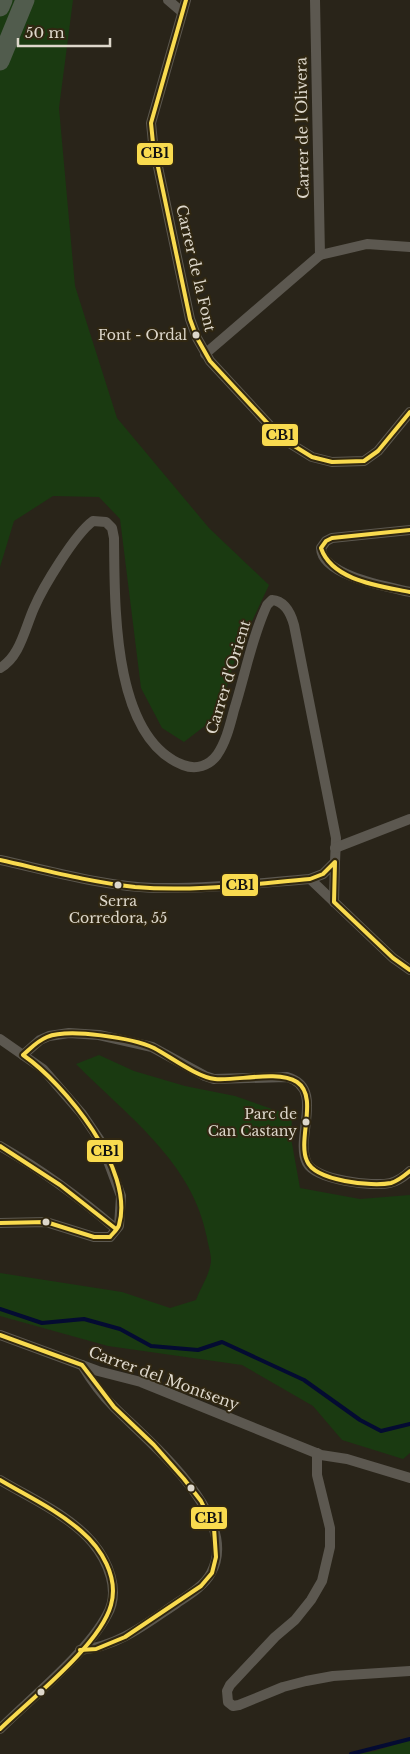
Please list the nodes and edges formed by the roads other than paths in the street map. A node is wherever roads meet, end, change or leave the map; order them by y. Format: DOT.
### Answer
graph roads {
  1 [pos="3,0"];
  2 [pos="24,0"];
  3 [pos="168,0"];
  4 [pos="186,0"];
  5 [pos="315,0"];
  6 [pos="0,6"];
  7 [pos="182,12"];
  8 [pos="0,61"];
  9 [pos="410,247"];
  10 [pos="320,256"];
  11 [pos="205,354"];
  12 [pos="410,412"];
  13 [pos="410,530"];
  14 [pos="410,592"];
  15 [pos="0,668"];
  16 [pos="410,819"];
  17 [pos="335,848"];
  18 [pos="0,860"];
  19 [pos="335,862"];
  20 [pos="310,879"];
  21 [pos="334,902"];
  22 [pos="410,970"];
  23 [pos="0,1039"];
  24 [pos="23,1055"];
  25 [pos="0,1146"];
  26 [pos="410,1171"];
  27 [pos="0,1223"];
  28 [pos="116,1229"];
  29 [pos="0,1335"];
  30 [pos="82,1365"];
  31 [pos="317,1452"];
  32 [pos="410,1478"];
  33 [pos="0,1480"];
  34 [pos="80,1650"];
  35 [pos="410,1671"];
  36 [pos="0,1729"];
  1 -- 6 [label="highway"];
  2 -- 8 [label="highway"];
  3 -- 7 [label="street"];
  4 -- 7 [label="street, Carrer de la Font"];
  5 -- 10 [label="street, Carrer de l'Olivera"];
  7 -- 11 [label="street, Carrer de la Font"];
  9 -- 10 [label="street"];
  10 -- 11 [label="street"];
  11 -- 12 [label="street, Carrer de la Font"];
  13 -- 14 [label="street"];
  15 -- 17 [label="street, Carrer d'Orient"];
  16 -- 17 [label="street"];
  17 -- 19 [label="street, Carrer d'Orient"];
  18 -- 20 [label="street"];
  19 -- 20 [label="street"];
  19 -- 21 [label="street, Carrer d'Orient"];
  20 -- 21 [label="street"];
  21 -- 22 [label="street"];
  23 -- 24 [label="street"];
  24 -- 26 [label="street"];
  24 -- 28 [label="street"];
  25 -- 28 [label="street"];
  27 -- 28 [label="street"];
  29 -- 30 [label="street, Carrer del Montseny"];
  30 -- 31 [label="street, Carrer del Montseny"];
  30 -- 34 [label="street"];
  31 -- 32 [label="street, Carrer del Montseny"];
  31 -- 35 [label="street"];
  33 -- 34 [label="street"];
  34 -- 36 [label="street"];
}
